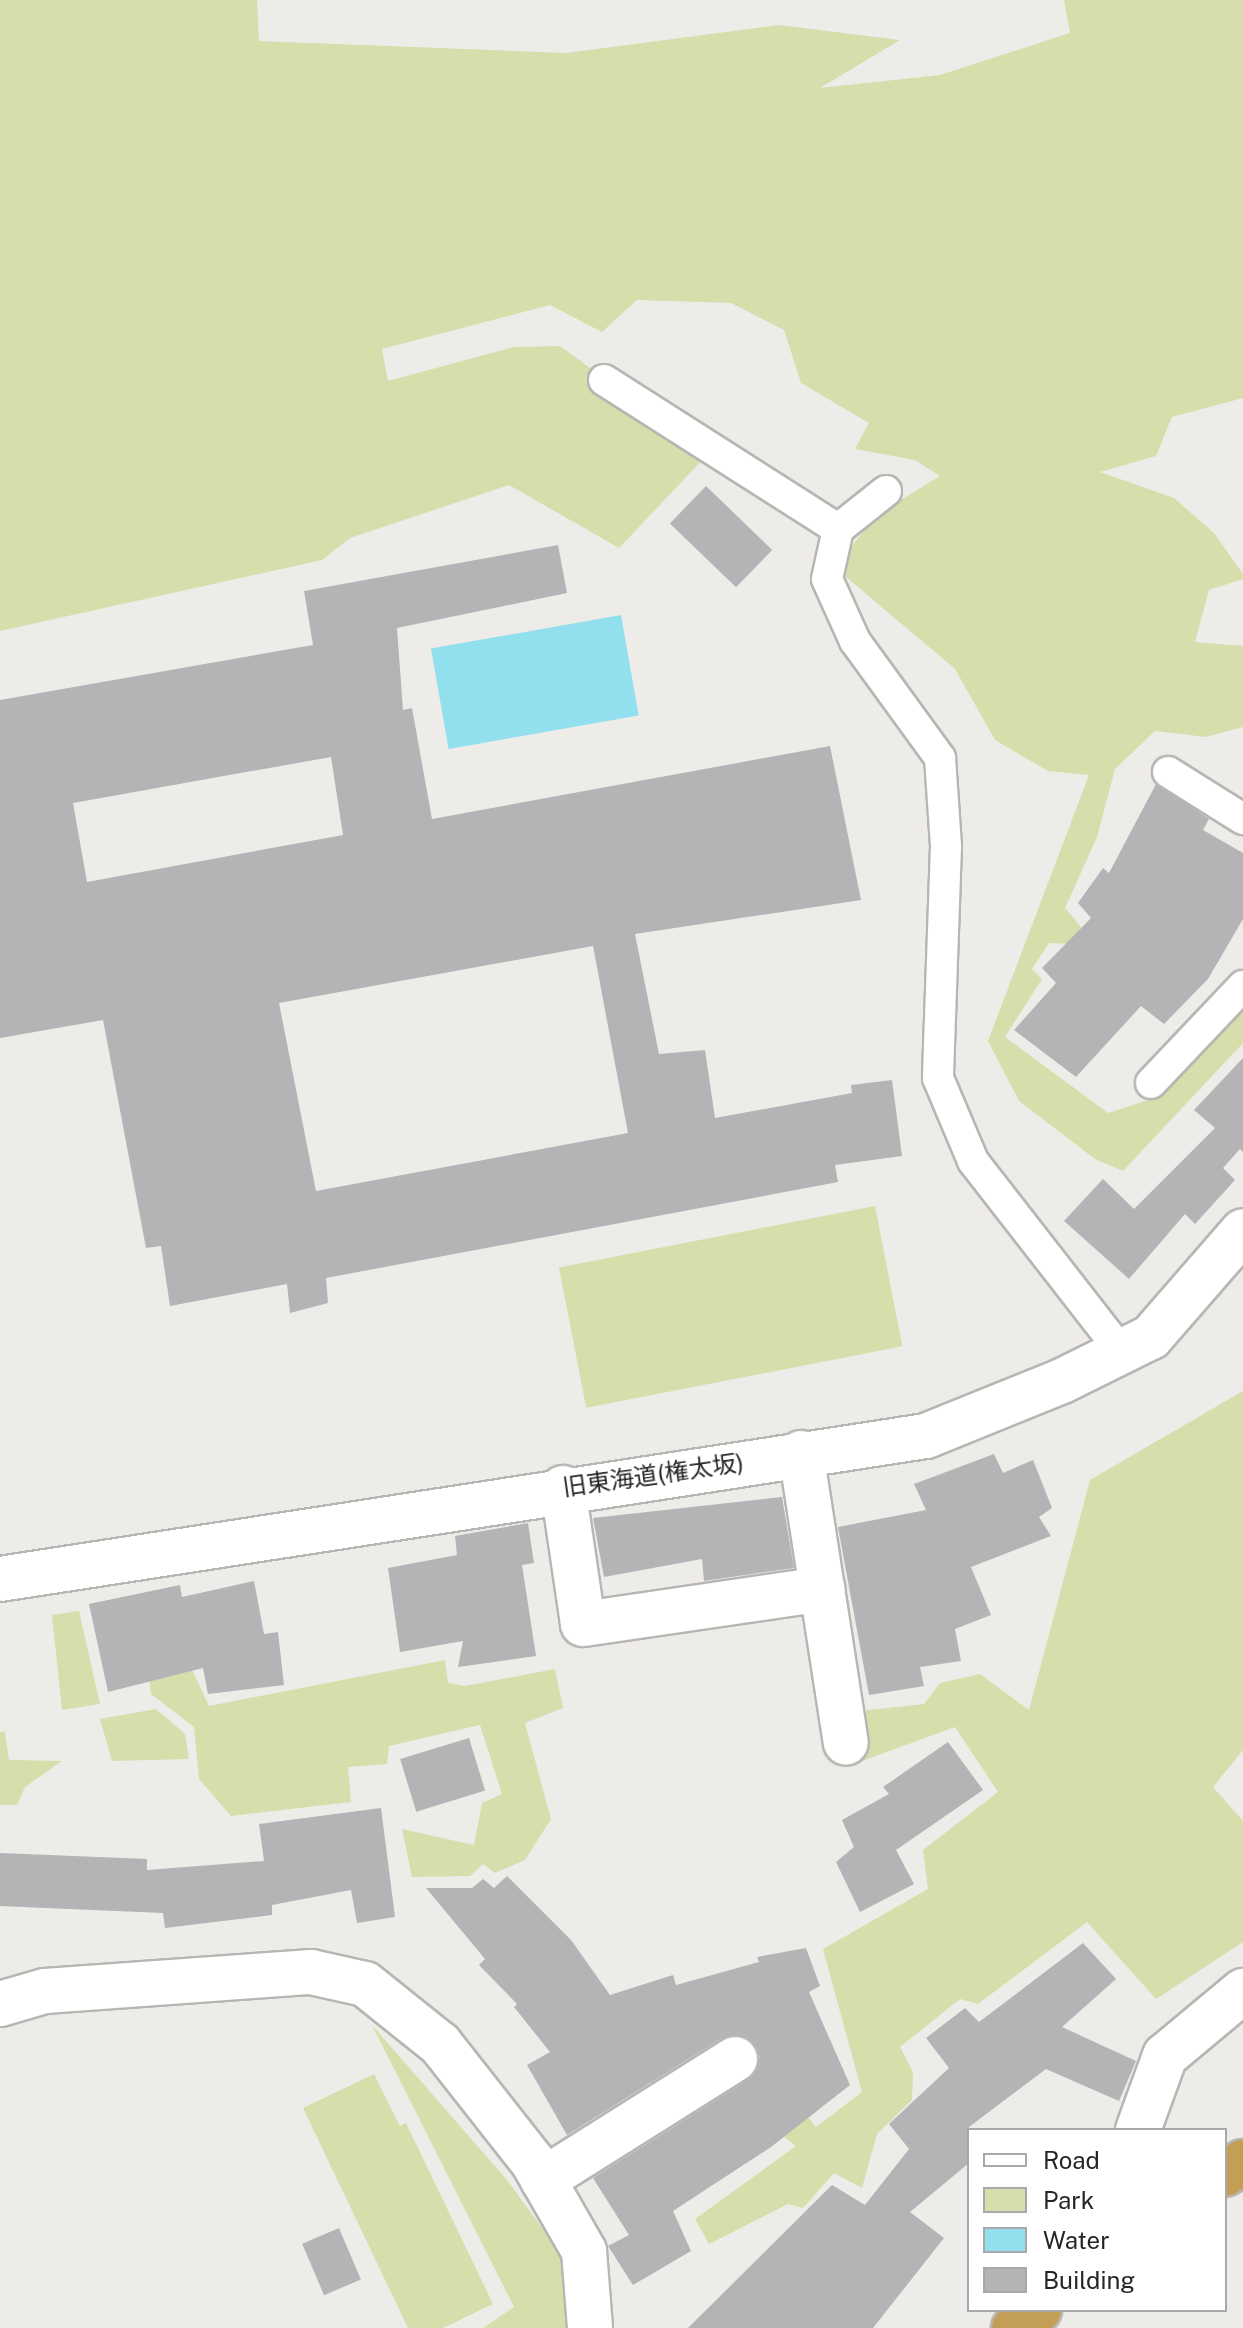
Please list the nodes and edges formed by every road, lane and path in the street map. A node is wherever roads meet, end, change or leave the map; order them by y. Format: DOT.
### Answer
graph roads {
  1 [pos="604,380"];
  2 [pos="886,491"];
  3 [pos="838,529"];
  4 [pos="1168,772"];
  5 [pos="1243,819"];
  6 [pos="1243,986"];
  7 [pos="1151,1083"];
  8 [pos="1243,1231"];
  9 [pos="1121,1351"];
  10 [pos="801,1453"];
  11 [pos="563,1488"];
  12 [pos="0,1579"];
  13 [pos="822,1589"];
  14 [pos="846,1743"];
  15 [pos="1243,1991"];
  16 [pos="23,2005"];
  17 [pos="735,2059"];
  18 [pos="1139,2128"];
  19 [pos="543,2180"];
  20 [pos="1036,2312"];
  21 [pos="590,2328"];
  22 [pos="1014,2328"];
  1 -- 3 [label="lane"];
  2 -- 3 [label="lane"];
  3 -- 9 [label="lane"];
  4 -- 5 [label="lane"];
  6 -- 7 [label="lane"];
  8 -- 9 [label="street, 旧東海道(権太坂)"];
  9 -- 10 [label="street, 旧東海道(権太坂)"];
  10 -- 11 [label="street, 旧東海道(権太坂)"];
  10 -- 13 [label="street"];
  11 -- 12 [label="street, 旧東海道(権太坂)"];
  11 -- 13 [label="street"];
  13 -- 14 [label="street"];
  15 -- 18 [label="street"];
  16 -- 19 [label="street"];
  17 -- 19 [label="street"];
  19 -- 21 [label="street"];
  20 -- 22 [label="highway"];
}
